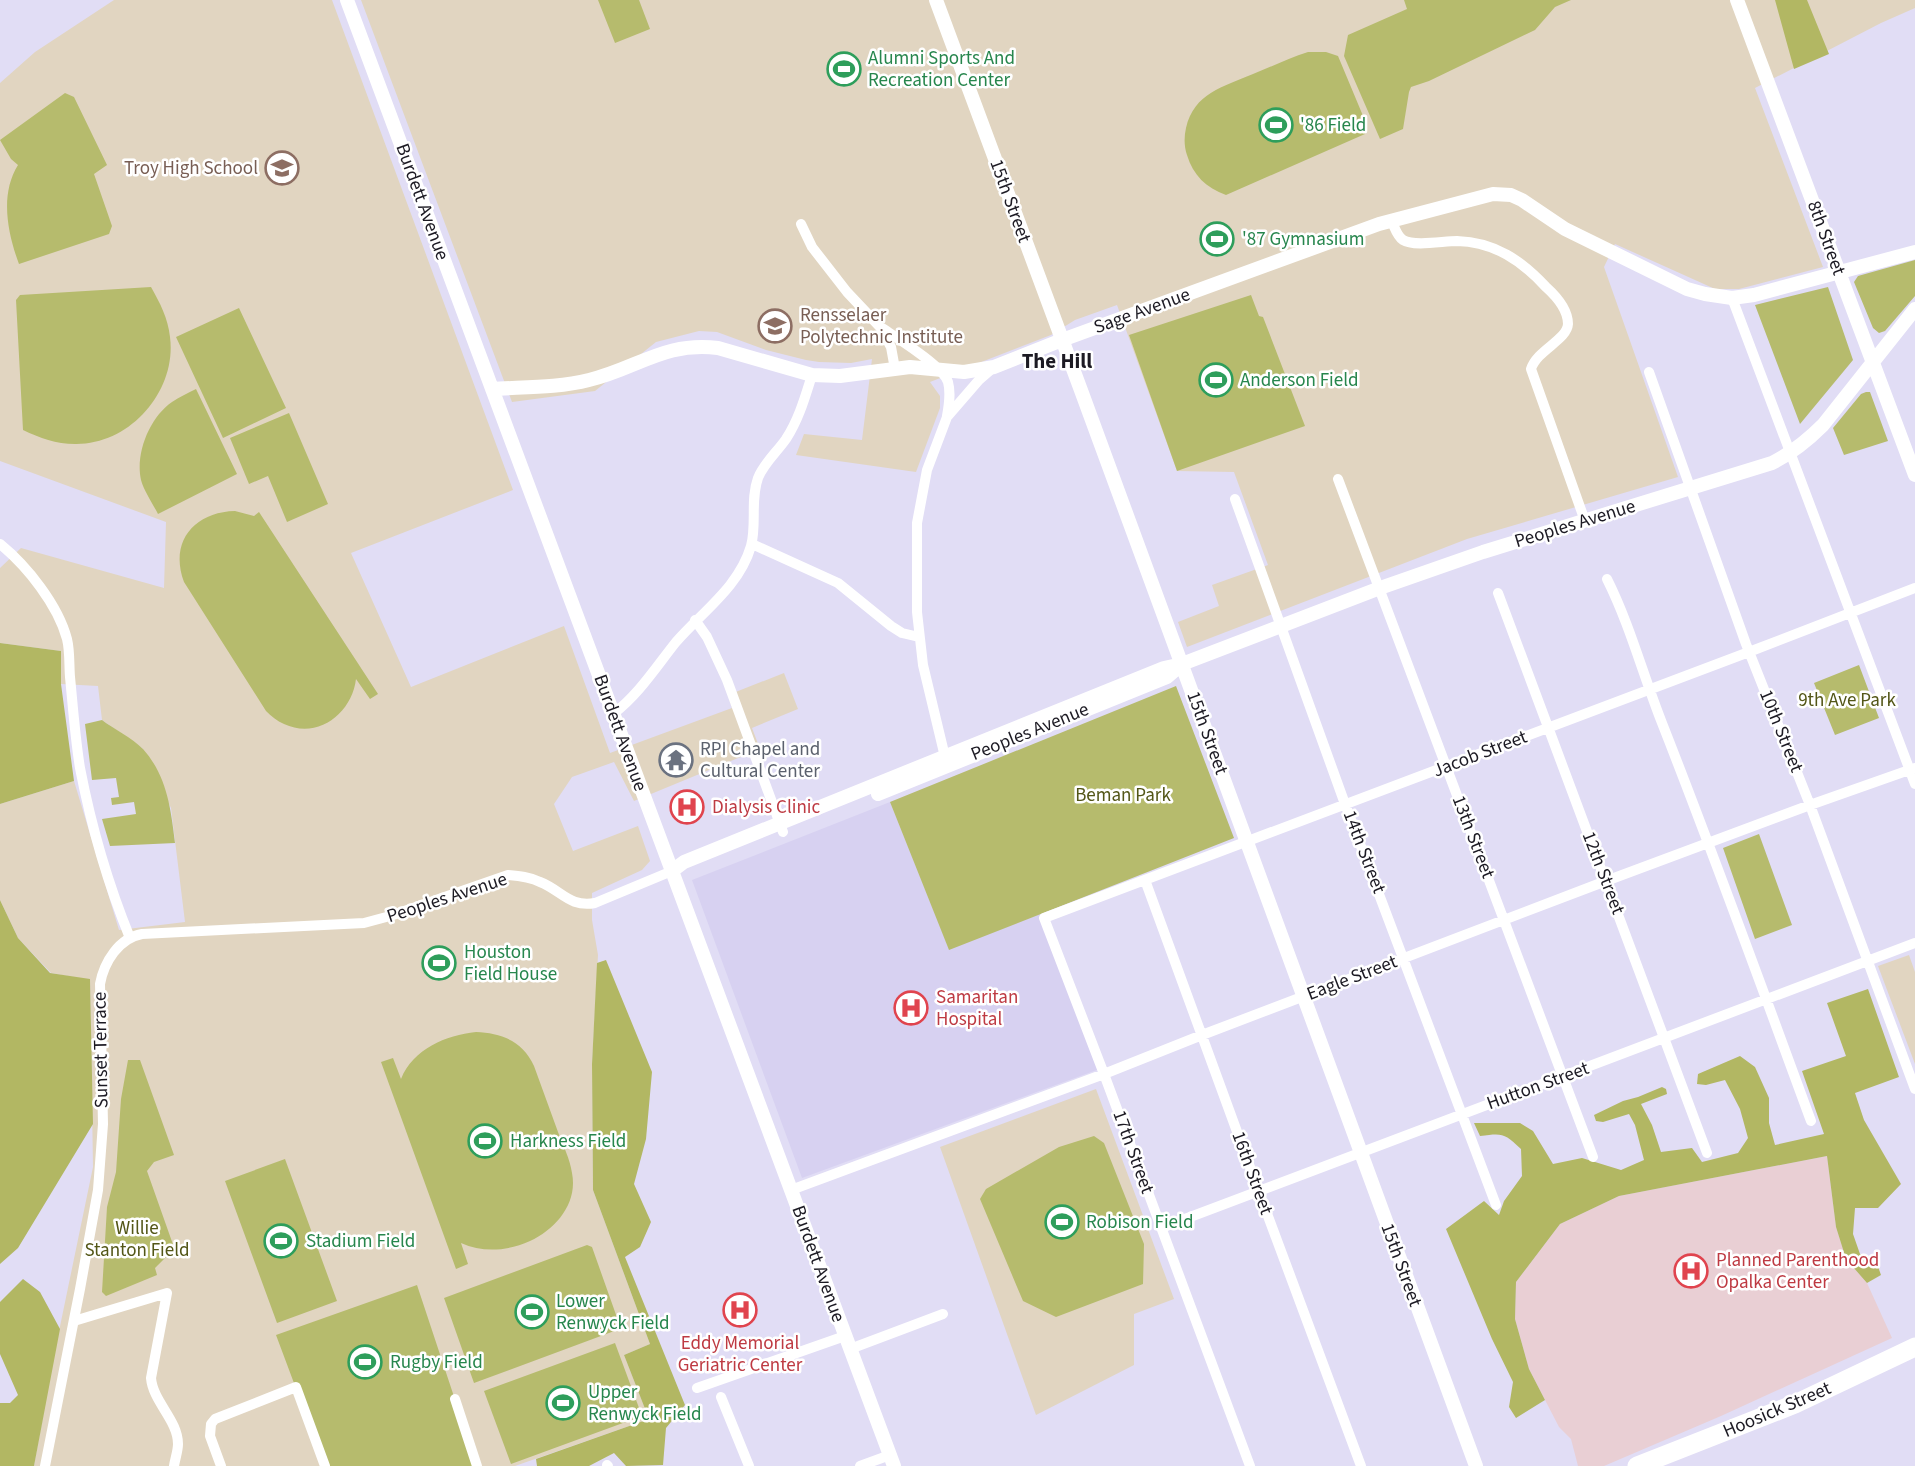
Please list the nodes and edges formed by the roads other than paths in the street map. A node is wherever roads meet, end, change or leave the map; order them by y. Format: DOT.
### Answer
graph roads {
  1 [pos="347,0"];
  2 [pos="936,0"];
  3 [pos="1737,0"];
  4 [pos="1392,222"];
  5 [pos="801,224"];
  6 [pos="1915,252"];
  7 [pos="1839,273"];
  8 [pos="1732,298"];
  9 [pos="1915,309"];
  10 [pos="880,327"];
  11 [pos="1062,340"];
  12 [pos="1872,363"];
  13 [pos="994,367"];
  14 [pos="895,369"];
  15 [pos="940,369"];
  16 [pos="1649,372"];
  17 [pos="813,375"];
  18 [pos="492,389"];
  19 [pos="947,417"];
  20 [pos="1790,454"];
  21 [pos="1915,475"];
  22 [pos="1338,479"];
  23 [pos="1690,488"];
  24 [pos="1235,499"];
  25 [pos="1585,521"];
  26 [pos="0,544"];
  27 [pos="751,544"];
  28 [pos="1607,579"];
  29 [pos="1380,588"];
  30 [pos="1915,588"];
  31 [pos="1498,593"];
  32 [pos="1850,612"];
  33 [pos="695,620"];
  34 [pos="1281,626"];
  35 [pos="919,637"];
  36 [pos="1749,652"];
  37 [pos="1182,664"];
  38 [pos="1649,690"];
  39 [pos="613,714"];
  40 [pos="1548,728"];
  41 [pos="946,760"];
  42 [pos="1446,766"];
  43 [pos="1912,769"];
  44 [pos="1915,784"];
  45 [pos="1345,804"];
  46 [pos="1810,805"];
  47 [pos="781,828"];
  48 [pos="1247,842"];
  49 [pos="1710,842"];
  50 [pos="672,871"];
  51 [pos="1145,880"];
  52 [pos="1606,881"];
  53 [pos="1044,918"];
  54 [pos="1504,920"];
  55 [pos="130,938"];
  56 [pos="1915,943"];
  57 [pos="1405,958"];
  58 [pos="1868,962"];
  59 [pos="1304,997"];
  60 [pos="1766,1000"];
  61 [pos="1202,1035"];
  62 [pos="1665,1039"];
  63 [pos="1104,1074"];
  64 [pos="1563,1077"];
  65 [pos="1915,1089"];
  66 [pos="1461,1114"];
  67 [pos="1811,1121"];
  68 [pos="1359,1152"];
  69 [pos="1707,1153"];
  70 [pos="1593,1157"];
  71 [pos="791,1190"];
  72 [pos="1259,1192"];
  73 [pos="1496,1205"];
  74 [pos="1161,1228"];
  75 [pos="943,1314"];
  76 [pos="74,1321"];
  77 [pos="848,1343"];
  78 [pos="1915,1348"];
  79 [pos="698,1388"];
  80 [pos="721,1397"];
  81 [pos="455,1399"];
  82 [pos="892,1461"];
  83 [pos="45,1466"];
  84 [pos="173,1466"];
  85 [pos="221,1466"];
  86 [pos="326,1466"];
  87 [pos="477,1466"];
  88 [pos="749,1466"];
  89 [pos="860,1466"];
  90 [pos="1250,1466"];
  91 [pos="1362,1466"];
  92 [pos="1476,1466"];
  93 [pos="1637,1466"];
  1 -- 18 [label="street, Burdett Avenue"];
  2 -- 11 [label="street, 15th Street"];
  3 -- 7 [label="street, 8th Street"];
  4 -- 8 [label="street, Sage Avenue"];
  4 -- 11 [label="street, Sage Avenue"];
  4 -- 25 [label="street"];
  5 -- 10 [label="street"];
  6 -- 7 [label="street"];
  7 -- 8 [label="street"];
  7 -- 12 [label="street, 8th Street"];
  8 -- 20 [label="street"];
  9 -- 12 [label="street, Peoples Avenue"];
  10 -- 14 [label="street"];
  10 -- 15 [label="street"];
  11 -- 13 [label="street, Sage Avenue"];
  11 -- 37 [label="street, 15th Street"];
  12 -- 20 [label="street, Peoples Avenue"];
  12 -- 21 [label="street, 8th Street"];
  13 -- 15 [label="street, Sage Avenue"];
  13 -- 19 [label="street"];
  14 -- 15 [label="street, Sage Avenue"];
  14 -- 17 [label="street, Sage Avenue"];
  15 -- 19 [label="street"];
  16 -- 23 [label="street, 10th Street"];
  17 -- 18 [label="street, Sage Avenue"];
  17 -- 27 [label="street"];
  18 -- 39 [label="street, Burdett Avenue"];
  19 -- 35 [label="street"];
  20 -- 23 [label="street, Peoples Avenue"];
  20 -- 32 [label="street"];
  22 -- 29 [label="street, 13th Street"];
  23 -- 25 [label="street, Peoples Avenue"];
  23 -- 36 [label="street, 10th Street"];
  24 -- 34 [label="street, 14th Street"];
  25 -- 29 [label="street, Peoples Avenue"];
  26 -- 55 [label="street"];
  27 -- 33 [label="street"];
  27 -- 35 [label="street"];
  28 -- 38 [label="street"];
  29 -- 34 [label="street, Peoples Avenue"];
  29 -- 42 [label="street, 13th Street"];
  30 -- 32 [label="street, Jacob Street"];
  31 -- 40 [label="street, 12th Street"];
  32 -- 36 [label="street, Jacob Street"];
  32 -- 43 [label="street"];
  33 -- 39 [label="street"];
  33 -- 47 [label="street"];
  34 -- 37 [label="street, Peoples Avenue"];
  34 -- 45 [label="street, 14th Street"];
  35 -- 41 [label="street"];
  36 -- 38 [label="street, Jacob Street"];
  36 -- 46 [label="street, 10th Street"];
  37 -- 41 [label="street, Peoples Avenue"];
  37 -- 48 [label="street, 15th Street"];
  38 -- 40 [label="street, Jacob Street"];
  38 -- 49 [label="street"];
  39 -- 50 [label="street, Burdett Avenue"];
  40 -- 42 [label="street, Jacob Street"];
  40 -- 52 [label="street, 12th Street"];
  41 -- 47 [label="street, Peoples Avenue"];
  42 -- 45 [label="street, Jacob Street"];
  42 -- 54 [label="street, 13th Street"];
  43 -- 44 [label="street"];
  43 -- 46 [label="street, Eagle Street"];
  45 -- 48 [label="street, Jacob Street"];
  45 -- 57 [label="street, 14th Street"];
  46 -- 49 [label="street, Eagle Street"];
  46 -- 58 [label="street, 10th Street"];
  47 -- 50 [label="street, Peoples Avenue"];
  48 -- 51 [label="street, Jacob Street"];
  48 -- 59 [label="street, 15th Street"];
  49 -- 52 [label="street, Eagle Street"];
  49 -- 60 [label="street"];
  50 -- 55 [label="street, Peoples Avenue"];
  50 -- 71 [label="street, Burdett Avenue"];
  51 -- 53 [label="street, Jacob Street"];
  51 -- 61 [label="street, 16th Street"];
  52 -- 54 [label="street, Eagle Street"];
  52 -- 62 [label="street, 12th Street"];
  53 -- 63 [label="street, 17th Street"];
  54 -- 57 [label="street, Eagle Street"];
  54 -- 64 [label="street, 13th Street"];
  55 -- 76 [label="street, Sunset Terrace"];
  56 -- 58 [label="street, Hutton Street"];
  57 -- 59 [label="street, Eagle Street"];
  57 -- 66 [label="street, 14th Street"];
  58 -- 60 [label="street, Hutton Street"];
  58 -- 65 [label="street, 10th Street"];
  59 -- 61 [label="street, Eagle Street"];
  59 -- 68 [label="street, 15th Street"];
  60 -- 62 [label="street, Hutton Street"];
  60 -- 67 [label="street"];
  61 -- 63 [label="street, Eagle Street"];
  61 -- 72 [label="street, 16th Street"];
  62 -- 64 [label="street, Hutton Street"];
  62 -- 69 [label="street, 12th Street"];
  63 -- 71 [label="street, Eagle Street"];
  63 -- 74 [label="street, 17th Street"];
  64 -- 66 [label="street, Hutton Street"];
  64 -- 70 [label="street, 13th Street"];
  66 -- 68 [label="street, Hutton Street"];
  66 -- 73 [label="street, 14th Street"];
  68 -- 72 [label="street, Hutton Street"];
  68 -- 92 [label="street, 15th Street"];
  71 -- 77 [label="street, Burdett Avenue"];
  72 -- 74 [label="street, Hutton Street"];
  72 -- 91 [label="street, 16th Street"];
  74 -- 90 [label="street, 17th Street"];
  75 -- 77 [label="street"];
  76 -- 83 [label="street, Sunset Terrace"];
  76 -- 84 [label="street"];
  77 -- 79 [label="street"];
  77 -- 82 [label="street, Burdett Avenue"];
  78 -- 93 [label="highway, Hoosick Street"];
  80 -- 88 [label="street"];
  81 -- 87 [label="street"];
  82 -- 89 [label="street"];
  85 -- 86 [label="street"];
}
